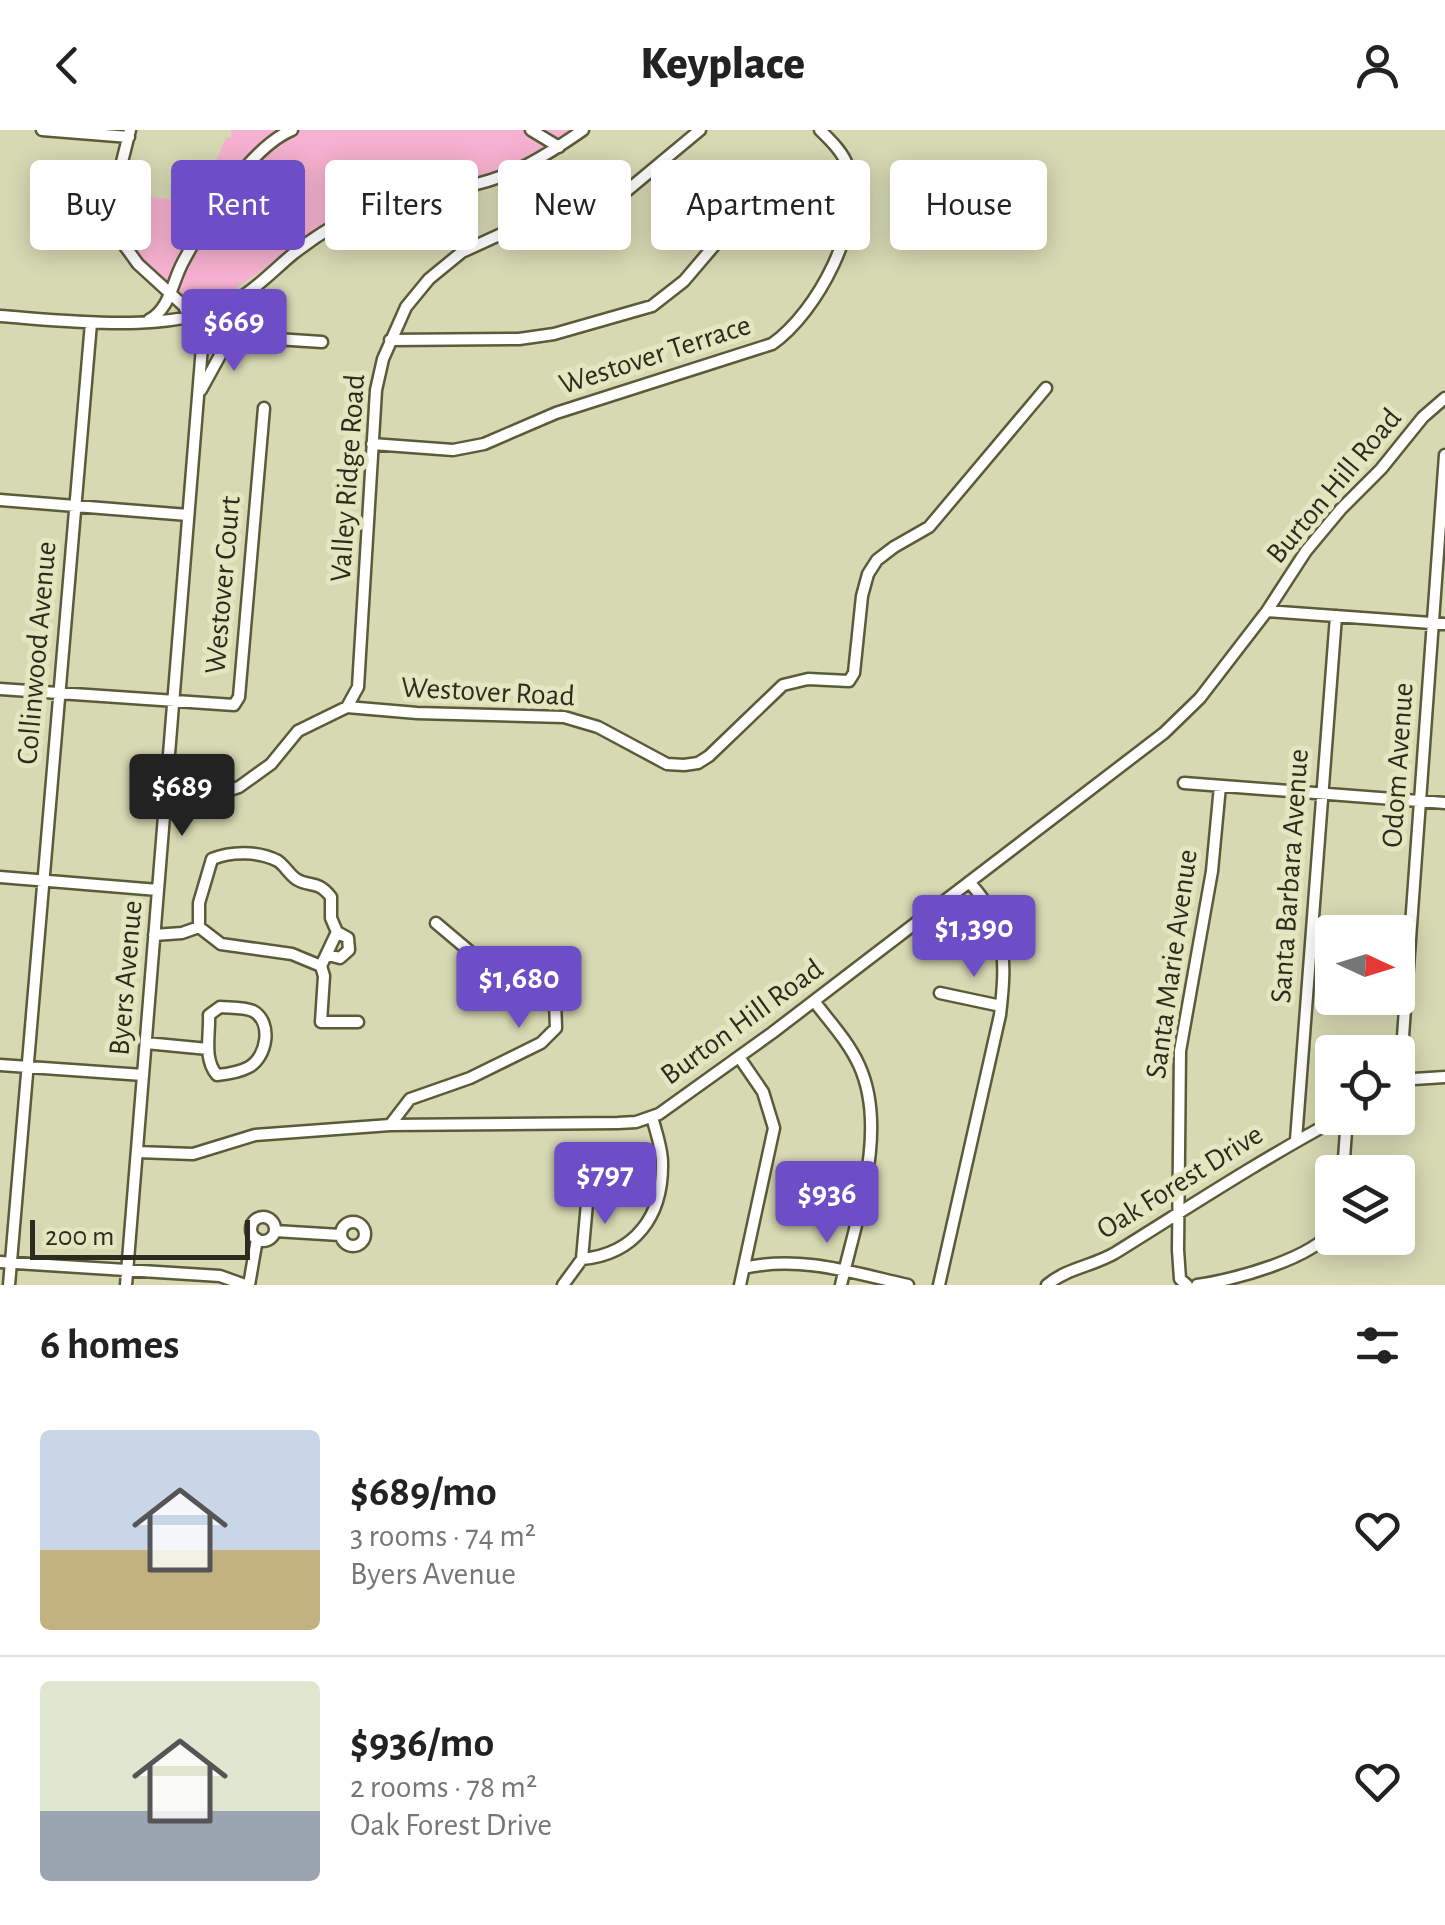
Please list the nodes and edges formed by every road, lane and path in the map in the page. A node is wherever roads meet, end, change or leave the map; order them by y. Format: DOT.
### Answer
graph roads {
  1 [pos="42,130"];
  2 [pos="292,130"];
  3 [pos="531,130"];
  4 [pos="583,130"];
  5 [pos="700,130"];
  6 [pos="820,130"];
  7 [pos="129,134"];
  8 [pos="560,147"];
  9 [pos="710,250"];
  10 [pos="252,290"];
  11 [pos="168,292"];
  12 [pos="0,316"];
  13 [pos="192,317"];
  14 [pos="148,320"];
  15 [pos="90,323"];
  16 [pos="230,336"];
  17 [pos="390,340"];
  18 [pos="322,342"];
  19 [pos="202,346"];
  20 [pos="1046,388"];
  21 [pos="200,390"];
  22 [pos="1445,398"];
  23 [pos="264,408"];
  24 [pos="372,444"];
  25 [pos="1445,454"];
  26 [pos="0,500"];
  27 [pos="74,506"];
  28 [pos="188,515"];
  29 [pos="1266,612"];
  30 [pos="1336,616"];
  31 [pos="1439,624"];
  32 [pos="0,690"];
  33 [pos="58,694"];
  34 [pos="173,702"];
  35 [pos="347,707"];
  36 [pos="1184,783"];
  37 [pos="1220,786"];
  38 [pos="1320,793"];
  39 [pos="1420,800"];
  40 [pos="1445,802"];
  41 [pos="165,812"];
  42 [pos="0,877"];
  43 [pos="42,880"];
  44 [pos="969,882"];
  45 [pos="158,890"];
  46 [pos="436,923"];
  47 [pos="199,928"];
  48 [pos="337,932"];
  49 [pos="154,935"];
  50 [pos="328,955"];
  51 [pos="321,966"];
  52 [pos="940,993"];
  53 [pos="814,1001"];
  54 [pos="1001,1006"];
  55 [pos="358,1022"];
  56 [pos="1402,1035"];
  57 [pos="146,1043"];
  58 [pos="208,1049"];
  59 [pos="739,1056"];
  60 [pos="0,1065"];
  61 [pos="28,1067"];
  62 [pos="143,1075"];
  63 [pos="1445,1077"];
  64 [pos="1415,1078"];
  65 [pos="652,1117"];
  66 [pos="390,1125"];
  67 [pos="1315,1130"];
  68 [pos="1296,1140"];
  69 [pos="136,1152"];
  70 [pos="588,1192"];
  71 [pos="1180,1210"];
  72 [pos="275,1231"];
  73 [pos="340,1235"];
  74 [pos="257,1239"];
  75 [pos="1315,1246"];
  76 [pos="582,1259"];
  77 [pos="6,1262"];
  78 [pos="744,1268"];
  79 [pos="127,1269"];
  80 [pos="844,1271"];
  81 [pos="10,1285"];
  82 [pos="126,1285"];
  83 [pos="246,1285"];
  84 [pos="563,1285"];
  85 [pos="740,1285"];
  86 [pos="840,1285"];
  87 [pos="908,1285"];
  88 [pos="939,1285"];
  89 [pos="1046,1285"];
  90 [pos="1187,1285"];
  91 [pos="1197,1285"];
  1 -- 7 [label="street"];
  2 -- 11 [label="street"];
  3 -- 8 [label="street"];
  4 -- 8 [label="street"];
  5 -- 17 [label="street, Valley Ridge Road"];
  6 -- 24 [label="street, Westover Terrace"];
  7 -- 11 [label="street"];
  8 -- 10 [label="street"];
  9 -- 17 [label="street"];
  10 -- 13 [label="street"];
  10 -- 16 [label="street"];
  11 -- 13 [label="street"];
  11 -- 14 [label="street"];
  12 -- 15 [label="street"];
  13 -- 14 [label="street"];
  13 -- 19 [label="street, Byers Avenue"];
  14 -- 15 [label="street"];
  15 -- 27 [label="street, Collinwood Avenue"];
  16 -- 18 [label="street"];
  16 -- 19 [label="street"];
  16 -- 21 [label="street"];
  17 -- 24 [label="street, Valley Ridge Road"];
  19 -- 21 [label="street, Byers Avenue"];
  20 -- 35 [label="street, Westover Road"];
  21 -- 28 [label="street, Byers Avenue"];
  22 -- 29 [label="street, Burton Hill Road"];
  23 -- 34 [label="street, Westover Court"];
  24 -- 35 [label="street, Valley Ridge Road"];
  25 -- 31 [label="street, Odom Avenue"];
  26 -- 27 [label="street"];
  27 -- 28 [label="street"];
  27 -- 33 [label="street, Collinwood Avenue"];
  28 -- 34 [label="street, Byers Avenue"];
  29 -- 30 [label="street"];
  29 -- 44 [label="street, Burton Hill Road"];
  30 -- 31 [label="street"];
  30 -- 38 [label="street, Santa Barbara Avenue"];
  31 -- 39 [label="street, Odom Avenue"];
  32 -- 33 [label="street"];
  33 -- 34 [label="street"];
  33 -- 43 [label="street, Collinwood Avenue"];
  34 -- 41 [label="street, Byers Avenue"];
  35 -- 41 [label="street"];
  36 -- 37 [label="street"];
  37 -- 38 [label="street"];
  37 -- 71 [label="street, Santa Marie Avenue"];
  38 -- 39 [label="street"];
  38 -- 68 [label="street, Santa Barbara Avenue"];
  39 -- 40 [label="street"];
  39 -- 56 [label="street, Odom Avenue"];
  41 -- 45 [label="street, Byers Avenue"];
  42 -- 43 [label="street"];
  43 -- 45 [label="street"];
  43 -- 61 [label="street, Collinwood Avenue"];
  44 -- 53 [label="street, Burton Hill Road"];
  44 -- 54 [label="street"];
  45 -- 49 [label="street, Byers Avenue"];
  46 -- 66 [label="street"];
  47 -- 48 [label="street"];
  47 -- 49 [label="street"];
  47 -- 51 [label="street"];
  48 -- 50 [label="street"];
  48 -- 50 [label="street"];
  49 -- 57 [label="street, Byers Avenue"];
  50 -- 51 [label="street"];
  51 -- 55 [label="street"];
  52 -- 54 [label="street"];
  53 -- 59 [label="street, Burton Hill Road"];
  53 -- 80 [label="street"];
  54 -- 88 [label="street"];
  57 -- 58 [label="street"];
  57 -- 62 [label="street, Byers Avenue"];
  58 -- 58 [label="street"];
  59 -- 65 [label="street, Burton Hill Road"];
  59 -- 78 [label="street"];
  60 -- 61 [label="street"];
  61 -- 62 [label="street"];
  61 -- 77 [label="street, Collinwood Avenue"];
  62 -- 69 [label="street, Byers Avenue"];
  63 -- 64 [label="street"];
  65 -- 66 [label="street, Burton Hill Road"];
  65 -- 76 [label="street"];
  66 -- 69 [label="street, Burton Hill Road"];
  67 -- 68 [label="street, Oak Forest Drive"];
  68 -- 71 [label="street, Oak Forest Drive"];
  69 -- 79 [label="street, Byers Avenue"];
  70 -- 76 [label="street"];
  71 -- 89 [label="street, Oak Forest Drive"];
  71 -- 90 [label="street, Santa Marie Avenue"];
  72 -- 73 [label="street"];
  72 -- 74 [label="street"];
  72 -- 74 [label="street"];
  74 -- 83 [label="street"];
  75 -- 91 [label="street"];
  76 -- 84 [label="street"];
  77 -- 79 [label="street"];
  77 -- 81 [label="street, Collinwood Avenue"];
  78 -- 80 [label="street"];
  78 -- 85 [label="street"];
  79 -- 82 [label="street, Byers Avenue"];
  79 -- 83 [label="street"];
  80 -- 86 [label="street"];
  80 -- 87 [label="street"];
}
